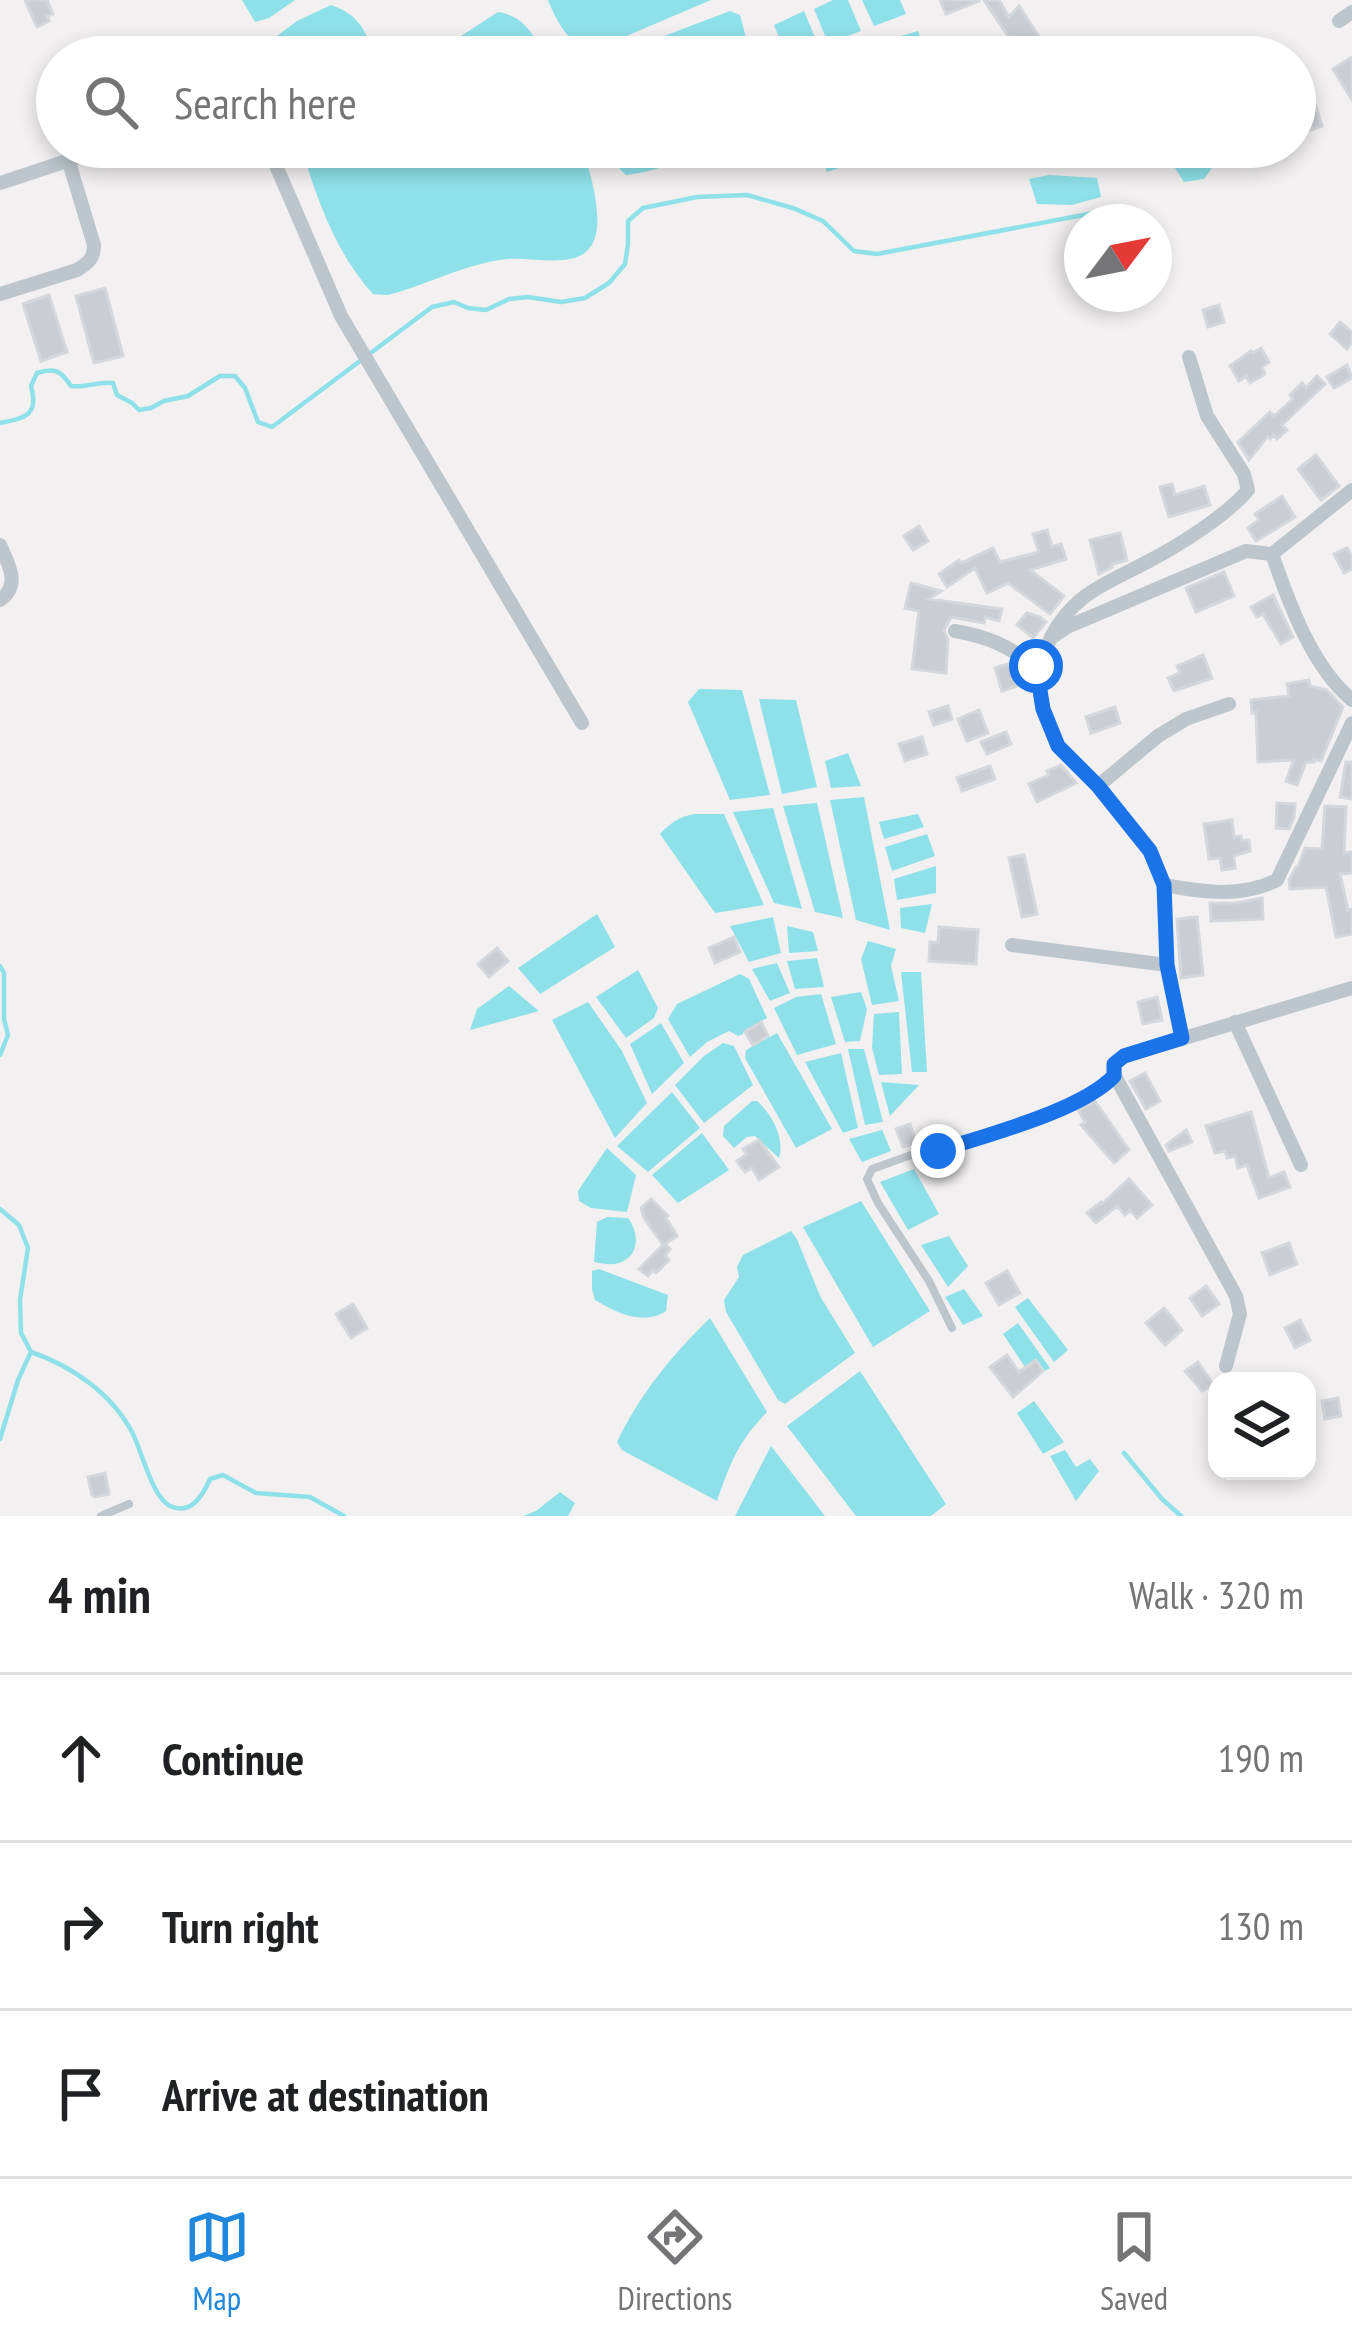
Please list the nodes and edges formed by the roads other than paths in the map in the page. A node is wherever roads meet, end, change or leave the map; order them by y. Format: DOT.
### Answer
graph roads {
  1 [pos="42,168"];
  2 [pos="71,168"];
  3 [pos="277,168"];
  4 [pos="0,183"];
  5 [pos="0,294"];
  6 [pos="1189,357"];
  7 [pos="1352,490"];
  8 [pos="0,545"];
  9 [pos="1272,554"];
  10 [pos="0,600"];
  11 [pos="955,631"];
  12 [pos="1051,638"];
  13 [pos="1036,666"];
  14 [pos="1352,700"];
  15 [pos="1229,704"];
  16 [pos="582,723"];
  17 [pos="1352,723"];
  18 [pos="1098,786"];
  19 [pos="1164,885"];
  20 [pos="1012,945"];
  21 [pos="1167,965"];
  22 [pos="1352,988"];
  23 [pos="1235,1022"];
  24 [pos="1182,1038"];
  25 [pos="1114,1076"];
  26 [pos="1301,1165"];
  27 [pos="952,1328"];
  28 [pos="1226,1366"];
  29 [pos="128,1504"];
  30 [pos="101,1516"];
  1 -- 4 [label="street"];
  2 -- 5 [label="street"];
  3 -- 16 [label="street"];
  6 -- 12 [label="street"];
  7 -- 9 [label="street"];
  8 -- 10 [label="street"];
  9 -- 12 [label="street"];
  9 -- 14 [label="street"];
  11 -- 13 [label="street"];
  12 -- 13 [label="street"];
  13 -- 18 [label="street"];
  15 -- 18 [label="street"];
  17 -- 19 [label="street"];
  18 -- 19 [label="street"];
  19 -- 21 [label="street"];
  20 -- 21 [label="street"];
  21 -- 24 [label="street"];
  22 -- 23 [label="street"];
  23 -- 24 [label="street"];
  23 -- 26 [label="street"];
  24 -- 25 [label="street"];
  25 -- 27 [label="lane"];
  25 -- 28 [label="street"];
  29 -- 30 [label="lane"];
}
